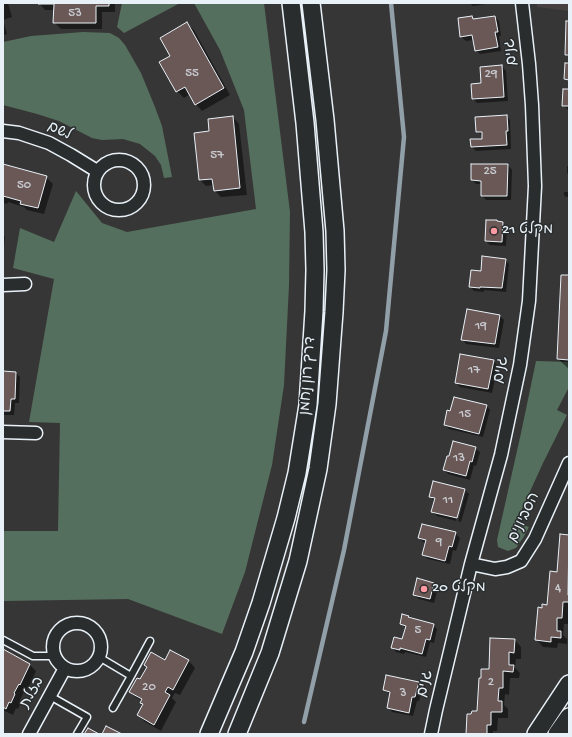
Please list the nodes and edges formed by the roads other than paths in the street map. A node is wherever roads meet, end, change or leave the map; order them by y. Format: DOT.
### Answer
graph roads {
  1 [pos="291,3"];
  2 [pos="311,3"];
  3 [pos="522,3"];
  4 [pos="3,131"];
  5 [pos="97,171"];
  6 [pos="3,284"];
  7 [pos="25,284"];
  8 [pos="3,432"];
  9 [pos="36,433"];
  10 [pos="569,463"];
  11 [pos="471,564"];
  12 [pos="3,640"];
  13 [pos="150,641"];
  14 [pos="55,656"];
  15 [pos="99,657"];
  16 [pos="66,668"];
  17 [pos="131,676"];
  18 [pos="569,684"];
  19 [pos="50,696"];
  20 [pos="113,708"];
  21 [pos="569,717"];
  22 [pos="29,734"];
  23 [pos="77,734"];
  24 [pos="209,734"];
  25 [pos="237,734"];
  26 [pos="431,734"];
  27 [pos="536,734"];
  28 [pos="557,734"];
  1 -- 24 [label="main road, דרך רון נחמן"];
  2 -- 25 [label="main road, דרך רון נחמן"];
  3 -- 11 [label="street, גנים"];
  4 -- 5 [label="street, לשם"];
  5 -- 5 [label="street"];
  6 -- 7 [label="street"];
  8 -- 9 [label="street"];
  10 -- 11 [label="street, הסביונים"];
  11 -- 26 [label="street, גנים"];
  12 -- 14 [label="lane"];
  13 -- 17 [label="lane"];
  14 -- 15 [label="street"];
  14 -- 16 [label="street"];
  15 -- 16 [label="street"];
  15 -- 17 [label="lane"];
  16 -- 19 [label="street, בזלת"];
  17 -- 20 [label="lane"];
  18 -- 27 [label="main road"];
  19 -- 22 [label="street, בזלת"];
  19 -- 23 [label="lane"];
  21 -- 28 [label="main road"];
}
